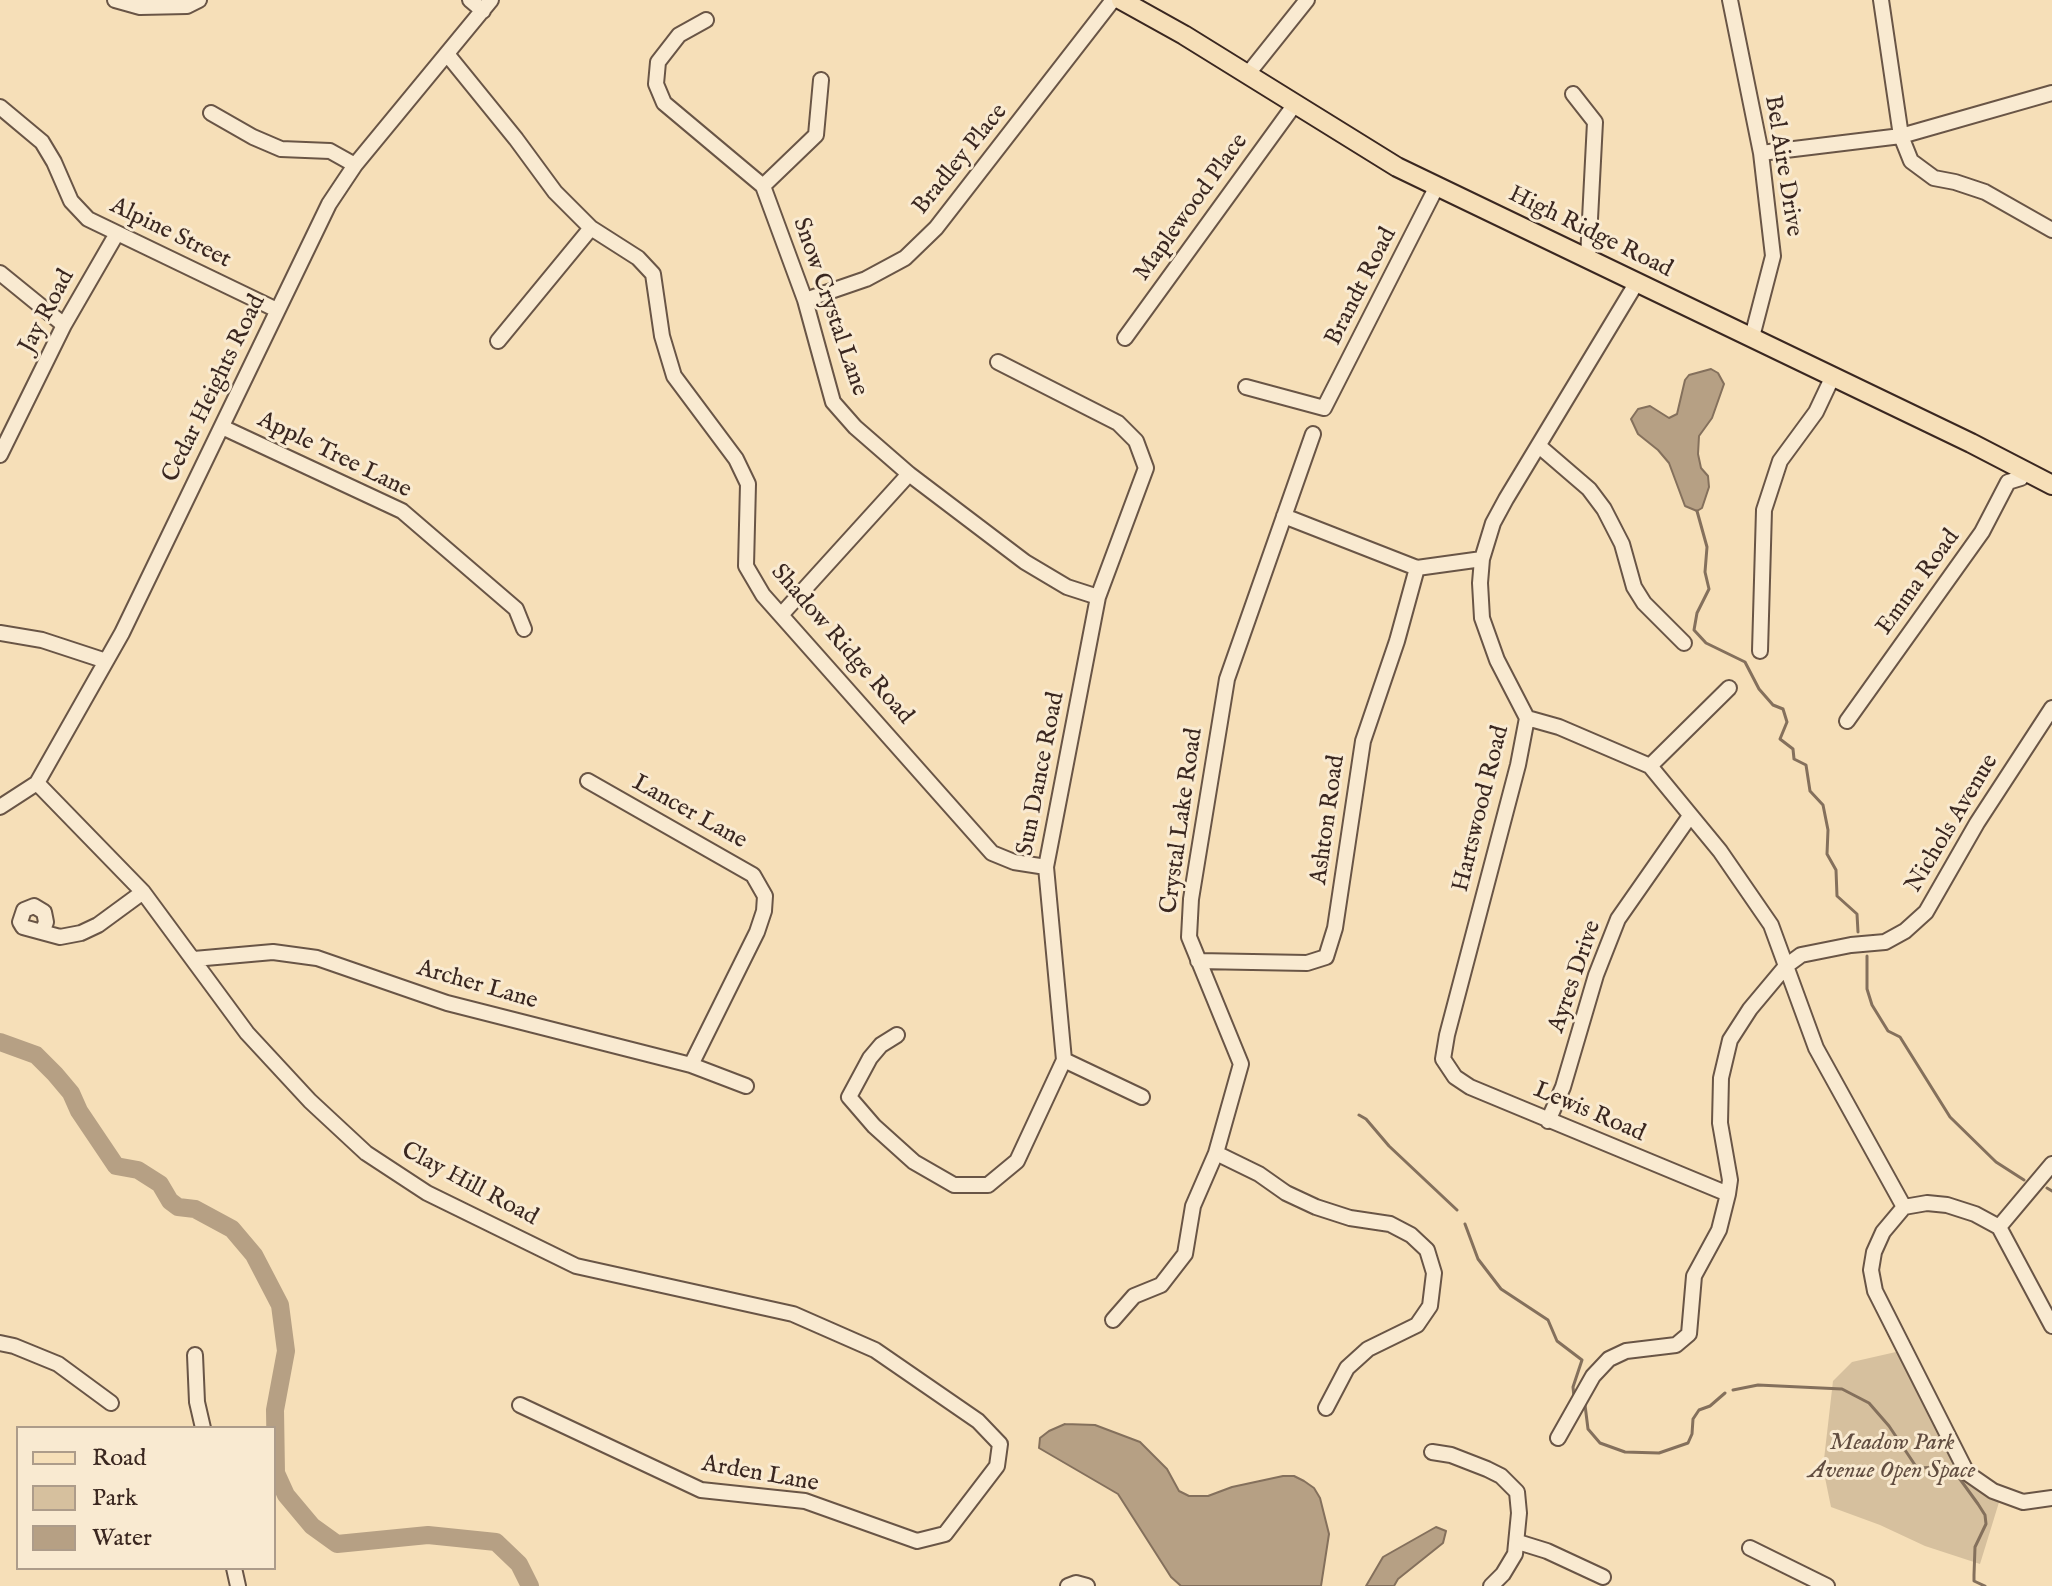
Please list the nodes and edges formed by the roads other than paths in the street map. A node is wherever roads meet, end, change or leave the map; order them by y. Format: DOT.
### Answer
graph roads {
  1 [pos="115,0"];
  2 [pos="199,0"];
  3 [pos="470,0"];
  4 [pos="1113,0"];
  5 [pos="1121,0"];
  6 [pos="1307,0"];
  7 [pos="1730,0"];
  8 [pos="1881,0"];
  9 [pos="487,5"];
  10 [pos="706,20"];
  11 [pos="447,54"];
  12 [pos="1247,75"];
  13 [pos="821,80"];
  14 [pos="2052,93"];
  15 [pos="1573,94"];
  16 [pos="1295,104"];
  17 [pos="0,107"];
  18 [pos="211,113"];
  19 [pos="1901,136"];
  20 [pos="1761,153"];
  21 [pos="355,165"];
  22 [pos="763,186"];
  23 [pos="1437,186"];
  24 [pos="591,228"];
  25 [pos="2052,230"];
  26 [pos="116,235"];
  27 [pos="1588,258"];
  28 [pos="0,273"];
  29 [pos="1637,282"];
  30 [pos="805,300"];
  31 [pos="277,310"];
  32 [pos="64,325"];
  33 [pos="1752,337"];
  34 [pos="1125,338"];
  35 [pos="498,341"];
  36 [pos="998,362"];
  37 [pos="1833,376"];
  38 [pos="1246,387"];
  39 [pos="222,427"];
  40 [pos="1313,434"];
  41 [pos="1539,446"];
  42 [pos="0,455"];
  43 [pos="2025,471"];
  44 [pos="909,474"];
  45 [pos="2052,485"];
  46 [pos="1284,516"];
  47 [pos="1482,559"];
  48 [pos="1417,568"];
  49 [pos="1098,597"];
  50 [pos="781,615"];
  51 [pos="524,629"];
  52 [pos="0,633"];
  53 [pos="1684,643"];
  54 [pos="1760,651"];
  55 [pos="106,661"];
  56 [pos="1729,688"];
  57 [pos="2052,708"];
  58 [pos="1527,718"];
  59 [pos="1847,721"];
  60 [pos="1650,766"];
  61 [pos="588,781"];
  62 [pos="37,783"];
  63 [pos="0,807"];
  64 [pos="1690,816"];
  65 [pos="1046,867"];
  66 [pos="143,892"];
  67 [pos="43,930"];
  68 [pos="194,959"];
  69 [pos="1198,961"];
  70 [pos="1786,966"];
  71 [pos="897,1035"];
  72 [pos="1443,1059"];
  73 [pos="1064,1060"];
  74 [pos="691,1065"];
  75 [pos="746,1086"];
  76 [pos="1142,1097"];
  77 [pos="1548,1121"];
  78 [pos="1216,1153"];
  79 [pos="2052,1164"];
  80 [pos="1728,1194"];
  81 [pos="1904,1207"];
  82 [pos="1999,1227"];
  83 [pos="1113,1320"];
  84 [pos="2052,1326"];
  85 [pos="0,1343"];
  86 [pos="195,1355"];
  87 [pos="111,1403"];
  88 [pos="520,1405"];
  89 [pos="1326,1408"];
  90 [pos="203,1426"];
  91 [pos="1558,1438"];
  92 [pos="1000,1444"];
  93 [pos="1432,1452"];
  94 [pos="2052,1498"];
  95 [pos="1518,1542"];
  96 [pos="1750,1548"];
  97 [pos="1603,1577"];
  98 [pos="1068,1586"];
  99 [pos="1087,1586"];
  100 [pos="1491,1586"];
  101 [pos="1827,1586"];
  1 -- 2 [label="street"];
  3 -- 9 [label="street"];
  4 -- 30 [label="street, Bradley Place"];
  5 -- 12 [label="main road, High Ridge Road"];
  6 -- 12 [label="street"];
  7 -- 20 [label="street, Bel Aire Drive"];
  8 -- 19 [label="street"];
  9 -- 11 [label="street, Cedar Heights Road"];
  10 -- 22 [label="street, Snow Crystal Lane"];
  11 -- 21 [label="street, Cedar Heights Road"];
  11 -- 24 [label="street, Shadow Ridge Road"];
  12 -- 16 [label="main road, High Ridge Road"];
  13 -- 22 [label="street"];
  14 -- 19 [label="street"];
  15 -- 27 [label="street"];
  16 -- 23 [label="main road, High Ridge Road"];
  16 -- 34 [label="street, Maplewood Place"];
  17 -- 26 [label="street, Alpine Street"];
  18 -- 21 [label="street"];
  19 -- 20 [label="street"];
  19 -- 25 [label="street"];
  20 -- 33 [label="street, Bel Aire Drive"];
  21 -- 31 [label="street, Cedar Heights Road"];
  22 -- 30 [label="street, Snow Crystal Lane"];
  23 -- 27 [label="main road, High Ridge Road"];
  23 -- 38 [label="street, Brandt Road"];
  24 -- 35 [label="street"];
  24 -- 50 [label="street, Shadow Ridge Road"];
  26 -- 31 [label="street, Alpine Street"];
  26 -- 32 [label="street, Jay Road"];
  27 -- 29 [label="main road, High Ridge Road"];
  28 -- 32 [label="street"];
  29 -- 33 [label="main road, High Ridge Road"];
  29 -- 41 [label="street, Hartswood Road"];
  30 -- 44 [label="street, Snow Crystal Lane"];
  31 -- 39 [label="street, Cedar Heights Road"];
  32 -- 42 [label="street, Jay Road"];
  33 -- 37 [label="main road, High Ridge Road"];
  36 -- 49 [label="street, Sun Dance Road"];
  37 -- 43 [label="main road, High Ridge Road"];
  37 -- 54 [label="street"];
  39 -- 51 [label="street, Apple Tree Lane"];
  39 -- 55 [label="street, Cedar Heights Road"];
  40 -- 46 [label="street, Crystal Lake Road"];
  41 -- 47 [label="street, Hartswood Road"];
  41 -- 53 [label="street"];
  43 -- 45 [label="main road, High Ridge Road"];
  43 -- 59 [label="street, Emma Road"];
  44 -- 49 [label="street, Snow Crystal Lane"];
  44 -- 50 [label="street"];
  46 -- 48 [label="street"];
  46 -- 69 [label="street, Crystal Lake Road"];
  47 -- 48 [label="street"];
  47 -- 58 [label="street, Hartswood Road"];
  48 -- 69 [label="street, Ashton Road"];
  49 -- 65 [label="street, Sun Dance Road"];
  50 -- 65 [label="street, Shadow Ridge Road"];
  52 -- 55 [label="street"];
  55 -- 62 [label="street, Cedar Heights Road"];
  56 -- 60 [label="street"];
  57 -- 70 [label="street, Nichols Avenue"];
  58 -- 60 [label="street"];
  58 -- 72 [label="street, Hartswood Road"];
  60 -- 64 [label="street"];
  61 -- 74 [label="street, Lancer Lane"];
  62 -- 63 [label="street, Cedar Heights Road"];
  62 -- 66 [label="street, Clay Hill Road"];
  64 -- 70 [label="street"];
  64 -- 77 [label="street, Ayres Drive"];
  65 -- 73 [label="street, Sun Dance Road"];
  66 -- 67 [label="street"];
  66 -- 68 [label="street, Clay Hill Road"];
  68 -- 74 [label="street, Archer Lane"];
  68 -- 92 [label="street, Clay Hill Road"];
  69 -- 78 [label="street, Crystal Lake Road"];
  70 -- 80 [label="street, Nichols Avenue"];
  70 -- 81 [label="street"];
  71 -- 73 [label="street"];
  72 -- 77 [label="street, Lewis Road"];
  73 -- 76 [label="street"];
  74 -- 75 [label="street, Archer Lane"];
  77 -- 80 [label="street, Lewis Road"];
  78 -- 83 [label="street, Crystal Lake Road"];
  78 -- 89 [label="street"];
  79 -- 82 [label="street"];
  80 -- 91 [label="street, Nichols Avenue"];
  81 -- 82 [label="street"];
  81 -- 94 [label="street"];
  82 -- 84 [label="street"];
  85 -- 87 [label="street"];
  86 -- 90 [label="street"];
  88 -- 92 [label="street, Arden Lane"];
  93 -- 95 [label="street"];
  95 -- 97 [label="street"];
  95 -- 100 [label="street"];
  96 -- 101 [label="street"];
  98 -- 99 [label="street"];
}
